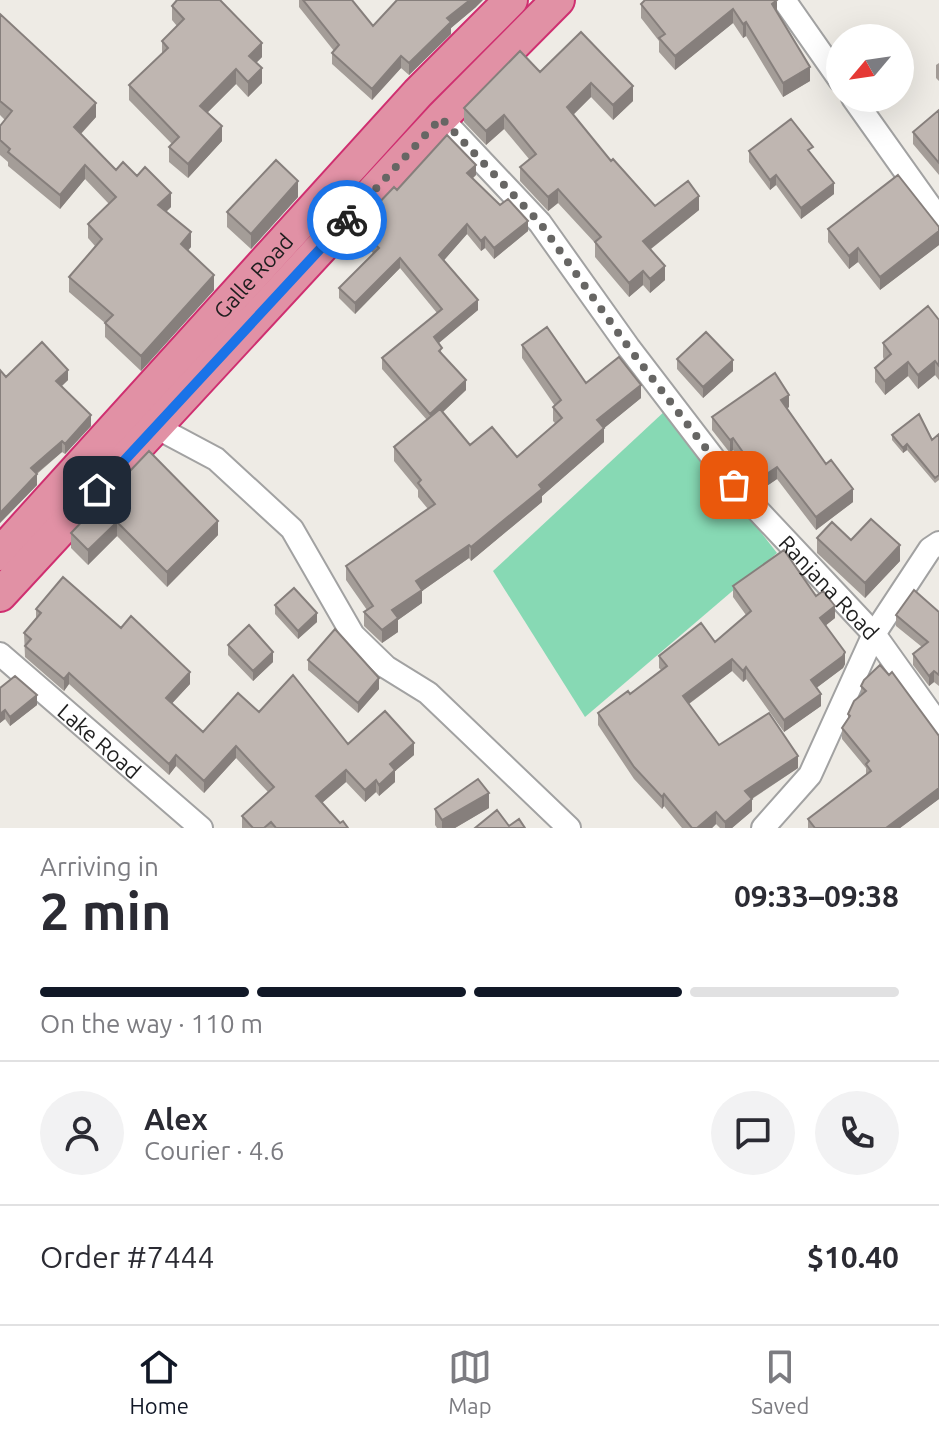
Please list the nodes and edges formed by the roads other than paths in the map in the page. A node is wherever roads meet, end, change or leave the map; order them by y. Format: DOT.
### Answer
graph roads {
  1 [pos="511,0"];
  2 [pos="784,0"];
  3 [pos="545,4"];
  4 [pos="826,60"];
  5 [pos="863,112"];
  6 [pos="441,118"];
  7 [pos="939,219"];
  8 [pos="156,427"];
  9 [pos="939,543"];
  10 [pos="0,554"];
  11 [pos="0,595"];
  12 [pos="874,634"];
  13 [pos="0,654"];
  14 [pos="939,725"];
  15 [pos="175,819"];
  16 [pos="201,828"];
  17 [pos="569,828"];
  18 [pos="763,828"];
  1 -- 10 [label="highway, Galle Road"];
  2 -- 4 [label="street"];
  3 -- 6 [label="highway, Galle Road"];
  5 -- 7 [label="street"];
  6 -- 8 [label="highway, Galle Road"];
  6 -- 12 [label="street, Ranjana Road"];
  8 -- 11 [label="highway, Galle Road"];
  8 -- 17 [label="street"];
  9 -- 12 [label="street"];
  12 -- 14 [label="street, Ranjana Road"];
  12 -- 18 [label="street"];
  13 -- 15 [label="street, Lake Road"];
  15 -- 16 [label="street, Lake Road"];
}
